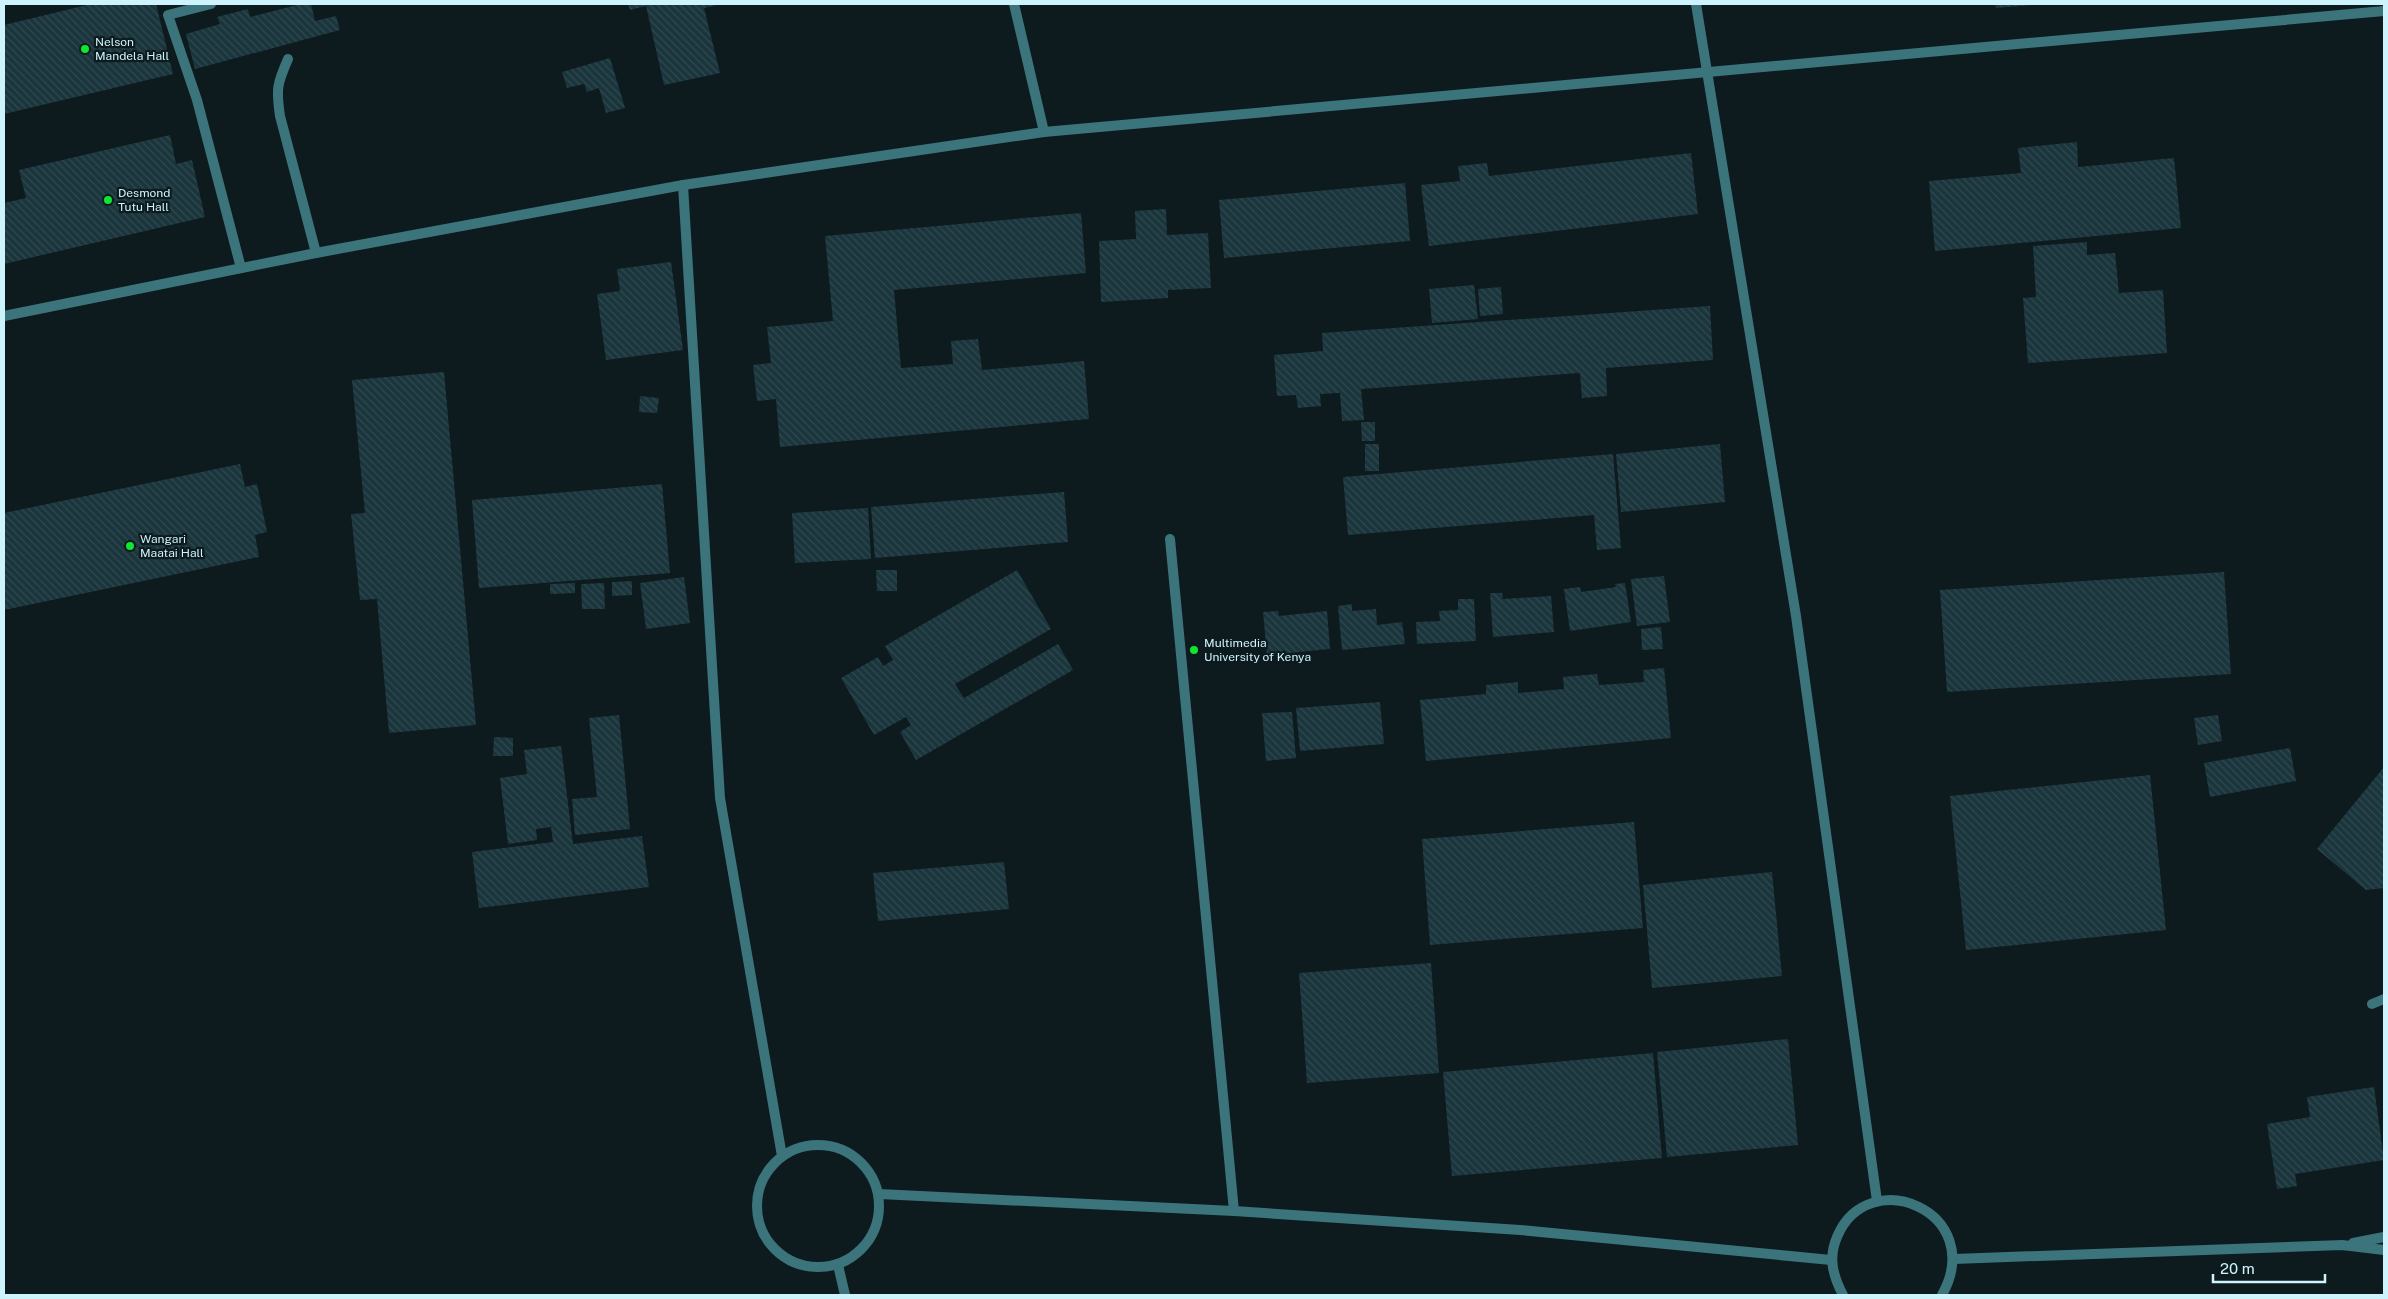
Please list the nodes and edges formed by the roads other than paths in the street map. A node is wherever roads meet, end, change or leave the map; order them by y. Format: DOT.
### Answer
graph roads {
  1 [pos="211,4"];
  2 [pos="1014,4"];
  3 [pos="1696,4"];
  4 [pos="2384,11"];
  5 [pos="288,59"];
  6 [pos="1708,73"];
  7 [pos="1044,132"];
  8 [pos="683,185"];
  9 [pos="316,253"];
  10 [pos="241,268"];
  11 [pos="4,316"];
  12 [pos="1170,539"];
  13 [pos="2384,999"];
  14 [pos="2372,1004"];
  15 [pos="782,1156"];
  16 [pos="879,1194"];
  17 [pos="1877,1201"];
  18 [pos="1234,1211"];
  19 [pos="2384,1237"];
  20 [pos="2342,1245"];
  21 [pos="2384,1250"];
  22 [pos="1954,1259"];
  23 [pos="1831,1260"];
  24 [pos="838,1265"];
  25 [pos="845,1295"];
  26 [pos="1843,1295"];
  27 [pos="1942,1295"];
  1 -- 10 [label="lane"];
  2 -- 7 [label="lane"];
  3 -- 6 [label="lane"];
  4 -- 6 [label="lane"];
  5 -- 9 [label="lane"];
  6 -- 7 [label="lane"];
  6 -- 17 [label="lane"];
  7 -- 8 [label="lane"];
  8 -- 9 [label="lane"];
  8 -- 15 [label="lane"];
  9 -- 10 [label="lane"];
  10 -- 11 [label="lane"];
  12 -- 18 [label="lane"];
  13 -- 14 [label="lane"];
  15 -- 16 [label="lane"];
  15 -- 24 [label="lane"];
  16 -- 18 [label="lane"];
  16 -- 24 [label="lane"];
  17 -- 22 [label="lane"];
  17 -- 23 [label="lane"];
  18 -- 23 [label="lane"];
  19 -- 20 [label="lane"];
  20 -- 21 [label="lane"];
  20 -- 22 [label="lane"];
  22 -- 27 [label="lane"];
  23 -- 26 [label="lane"];
  24 -- 25 [label="lane"];
}
